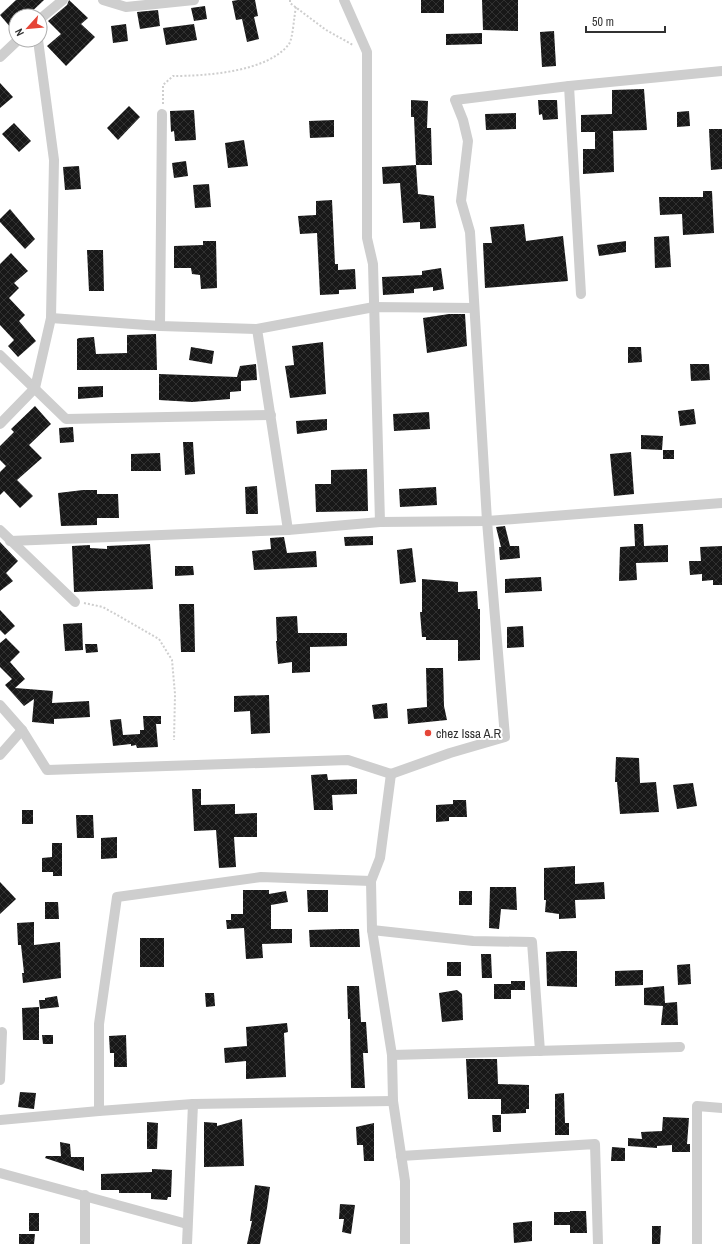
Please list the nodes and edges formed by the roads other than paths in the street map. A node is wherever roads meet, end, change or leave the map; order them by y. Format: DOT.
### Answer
graph roads {
  1 [pos="63,0"];
  2 [pos="103,0"];
  3 [pos="194,0"];
  4 [pos="344,0"];
  5 [pos="48,12"];
  6 [pos="10,48"];
  7 [pos="39,48"];
  8 [pos="0,57"];
  9 [pos="722,71"];
  10 [pos="569,86"];
  11 [pos="162,114"];
  12 [pos="581,294"];
  13 [pos="374,307"];
  14 [pos="474,308"];
  15 [pos="51,318"];
  16 [pos="160,326"];
  17 [pos="257,329"];
  18 [pos="0,355"];
  19 [pos="35,388"];
  20 [pos="271,415"];
  21 [pos="0,424"];
  22 [pos="722,502"];
  23 [pos="380,522"];
  24 [pos="487,522"];
  25 [pos="0,530"];
  26 [pos="288,530"];
  27 [pos="10,540"];
  28 [pos="75,602"];
  29 [pos="0,705"];
  30 [pos="22,730"];
  31 [pos="0,755"];
  32 [pos="391,774"];
  33 [pos="371,881"];
  34 [pos="372,930"];
  35 [pos="2,1032"];
  36 [pos="680,1047"];
  37 [pos="540,1051"];
  38 [pos="392,1055"];
  39 [pos="0,1080"];
  40 [pos="393,1101"];
  41 [pos="192,1104"];
  42 [pos="722,1108"];
  43 [pos="99,1111"];
  44 [pos="0,1120"];
  45 [pos="401,1156"];
  46 [pos="0,1173"];
  47 [pos="85,1195"];
  48 [pos="187,1224"];
  49 [pos="84,1244"];
  50 [pos="187,1244"];
  51 [pos="405,1244"];
  52 [pos="598,1244"];
  53 [pos="697,1244"];
  1 -- 5 [label="street"];
  2 -- 3 [label="street"];
  4 -- 13 [label="street"];
  6 -- 8 [label="street"];
  7 -- 15 [label="street"];
  9 -- 10 [label="street"];
  10 -- 12 [label="street"];
  10 -- 14 [label="street"];
  11 -- 16 [label="street"];
  13 -- 14 [label="street"];
  13 -- 17 [label="street"];
  13 -- 23 [label="street"];
  14 -- 24 [label="street"];
  15 -- 16 [label="street"];
  15 -- 19 [label="street"];
  16 -- 17 [label="street"];
  17 -- 20 [label="street"];
  18 -- 19 [label="street"];
  19 -- 20 [label="street"];
  19 -- 21 [label="street"];
  20 -- 26 [label="street"];
  22 -- 24 [label="street"];
  23 -- 24 [label="street"];
  23 -- 26 [label="street"];
  24 -- 32 [label="street"];
  25 -- 27 [label="street"];
  26 -- 27 [label="street"];
  27 -- 28 [label="street"];
  29 -- 30 [label="street"];
  30 -- 31 [label="street"];
  30 -- 32 [label="street"];
  32 -- 33 [label="street"];
  33 -- 34 [label="street"];
  33 -- 43 [label="street"];
  34 -- 37 [label="street"];
  34 -- 38 [label="street"];
  35 -- 39 [label="street"];
  36 -- 37 [label="street"];
  37 -- 38 [label="street"];
  38 -- 40 [label="street"];
  40 -- 41 [label="street"];
  40 -- 45 [label="street"];
  41 -- 43 [label="street"];
  41 -- 48 [label="street"];
  42 -- 53 [label="street"];
  43 -- 44 [label="street"];
  45 -- 51 [label="street"];
  45 -- 52 [label="street"];
  46 -- 47 [label="street"];
  47 -- 48 [label="street"];
  47 -- 49 [label="street"];
  48 -- 50 [label="street"];
}
